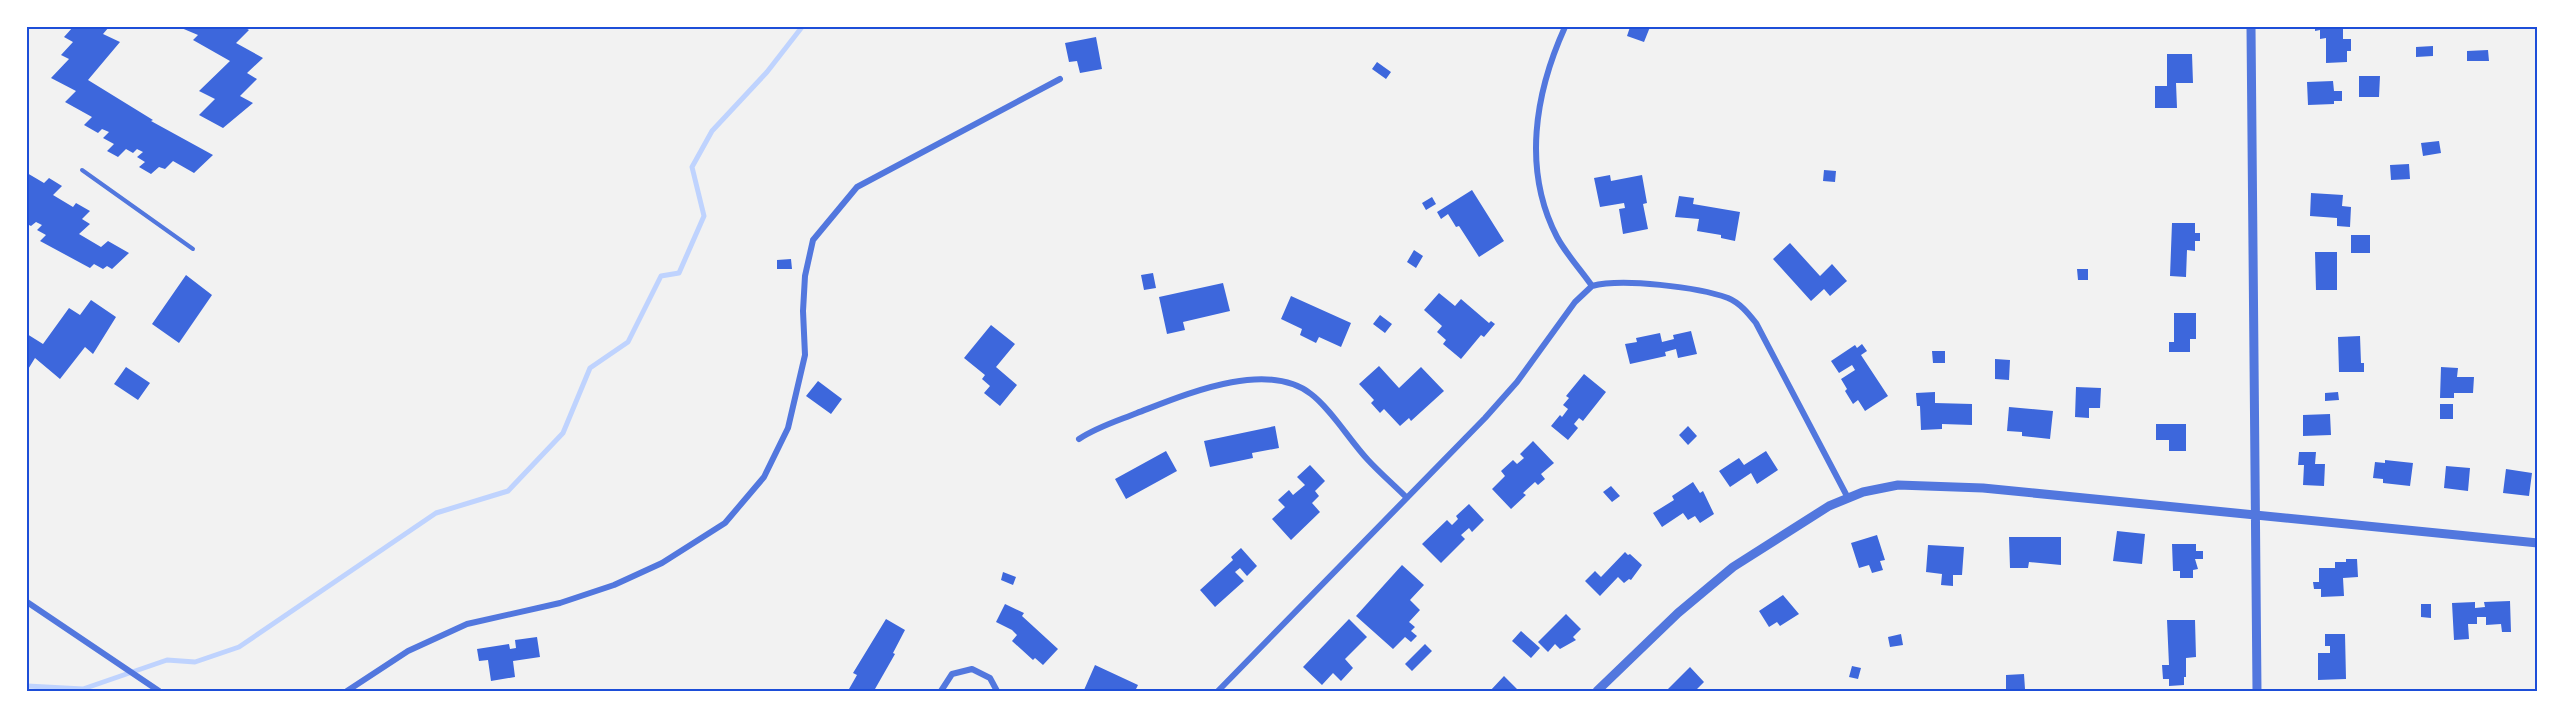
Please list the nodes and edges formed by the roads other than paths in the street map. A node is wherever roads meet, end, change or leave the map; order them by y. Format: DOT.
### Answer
graph roads {
  1 [pos="1565,27"];
  2 [pos="2251,27"];
  3 [pos="1060,79"];
  4 [pos="82,170"];
  5 [pos="193,249"];
  6 [pos="1592,286"];
  7 [pos="1079,439"];
  8 [pos="1407,498"];
  9 [pos="1848,498"];
  10 [pos="2255,513"];
  11 [pos="2538,543"];
  12 [pos="27,602"];
  13 [pos="159,691"];
  14 [pos="347,691"];
  15 [pos="941,691"];
  16 [pos="997,691"];
  17 [pos="1218,691"];
  18 [pos="1597,691"];
  19 [pos="2257,691"];
  1 -- 6 [label="street"];
  2 -- 10 [label="street"];
  3 -- 14 [label="street"];
  4 -- 5 [label="lane"];
  6 -- 8 [label="street"];
  6 -- 9 [label="street"];
  7 -- 8 [label="street"];
  8 -- 17 [label="street"];
  9 -- 10 [label="street"];
  9 -- 18 [label="street"];
  10 -- 11 [label="street"];
  10 -- 19 [label="street"];
  12 -- 13 [label="street"];
  15 -- 16 [label="street"];
}
